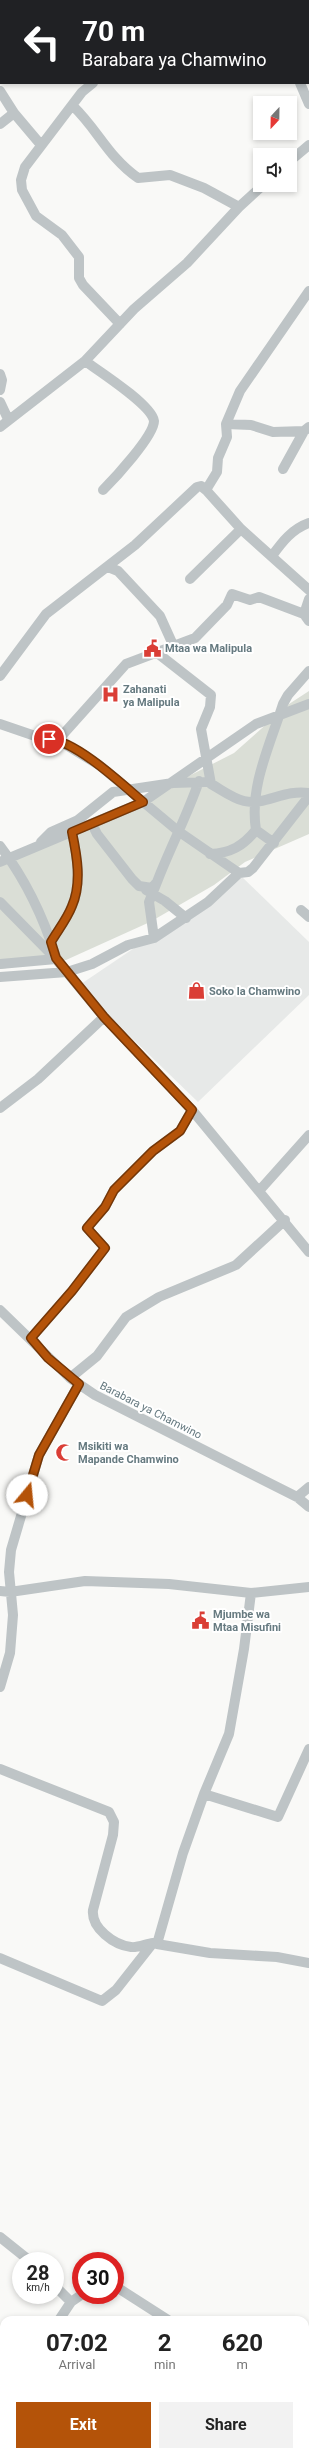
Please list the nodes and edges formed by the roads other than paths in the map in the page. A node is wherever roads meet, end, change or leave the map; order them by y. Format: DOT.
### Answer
graph roads {
  1 [pos="92,84"];
  2 [pos="300,84"];
  3 [pos="0,91"];
  4 [pos="309,104"];
  5 [pos="73,106"];
  6 [pos="14,113"];
  7 [pos="0,124"];
  8 [pos="41,145"];
  9 [pos="309,145"];
  10 [pos="297,155"];
  11 [pos="255,192"];
  12 [pos="239,207"];
  13 [pos="309,291"];
  14 [pos="120,324"];
  15 [pos="85,361"];
  16 [pos="0,374"];
  17 [pos="0,390"];
  18 [pos="0,402"];
  19 [pos="8,419"];
  20 [pos="226,424"];
  21 [pos="0,427"];
  22 [pos="307,429"];
  23 [pos="283,469"];
  24 [pos="103,490"];
  25 [pos="206,490"];
  26 [pos="309,523"];
  27 [pos="241,528"];
  28 [pos="272,556"];
  29 [pos="108,567"];
  30 [pos="190,579"];
  31 [pos="309,590"];
  32 [pos="309,599"];
  33 [pos="306,618"];
  34 [pos="174,647"];
  35 [pos="156,652"];
  36 [pos="309,671"];
  37 [pos="0,676"];
  38 [pos="309,704"];
  39 [pos="280,713"];
  40 [pos="0,724"];
  41 [pos="58,740"];
  42 [pos="207,759"];
  43 [pos="199,781"];
  44 [pos="173,783"];
  45 [pos="211,784"];
  46 [pos="128,789"];
  47 [pos="309,794"];
  48 [pos="143,802"];
  49 [pos="255,802"];
  50 [pos="92,824"];
  51 [pos="256,830"];
  52 [pos="178,831"];
  53 [pos="72,832"];
  54 [pos="274,843"];
  55 [pos="0,846"];
  56 [pos="36,847"];
  57 [pos="210,854"];
  58 [pos="4,860"];
  59 [pos="239,873"];
  60 [pos="157,882"];
  61 [pos="139,886"];
  62 [pos="151,894"];
  63 [pos="0,902"];
  64 [pos="186,918"];
  65 [pos="154,938"];
  66 [pos="51,942"];
  67 [pos="56,958"];
  68 [pos="0,964"];
  69 [pos="67,972"];
  70 [pos="0,977"];
  71 [pos="104,1017"];
  72 [pos="0,1108"];
  73 [pos="192,1110"];
  74 [pos="309,1136"];
  75 [pos="259,1191"];
  76 [pos="285,1220"];
  77 [pos="309,1252"];
  78 [pos="0,1310"];
  79 [pos="31,1338"];
  80 [pos="74,1381"];
  81 [pos="309,1487"];
  82 [pos="297,1497"];
  83 [pos="309,1507"];
  84 [pos="309,1587"];
  85 [pos="5,1591"];
  86 [pos="251,1593"];
  87 [pos="0,1687"];
  88 [pos="309,1750"];
  89 [pos="0,1769"];
  90 [pos="204,1794"];
  91 [pos="155,1944"];
  92 [pos="0,1958"];
  93 [pos="309,1963"];
  94 [pos="0,2237"];
  95 [pos="19,2252"];
  96 [pos="124,2292"];
  97 [pos="64,2295"];
  98 [pos="71,2302"];
  99 [pos="62,2316"];
  100 [pos="162,2316"];
  1 -- 5 [label="street"];
  2 -- 4 [label="street"];
  3 -- 6 [label="street"];
  5 -- 8 [label="street"];
  5 -- 12 [label="street"];
  6 -- 7 [label="street"];
  6 -- 8 [label="street"];
  8 -- 14 [label="street"];
  9 -- 10 [label="street"];
  11 -- 12 [label="street"];
  12 -- 14 [label="street"];
  13 -- 20 [label="street"];
  14 -- 15 [label="street"];
  15 -- 19 [label="street"];
  15 -- 24 [label="street"];
  16 -- 17 [label="street"];
  18 -- 19 [label="street"];
  19 -- 21 [label="street"];
  20 -- 22 [label="street"];
  20 -- 25 [label="street"];
  22 -- 23 [label="street"];
  25 -- 27 [label="street"];
  25 -- 29 [label="street"];
  26 -- 28 [label="street"];
  27 -- 28 [label="street"];
  27 -- 30 [label="street"];
  28 -- 31 [label="street"];
  29 -- 34 [label="street"];
  29 -- 37 [label="street"];
  32 -- 33 [label="street"];
  33 -- 34 [label="street"];
  34 -- 35 [label="street"];
  35 -- 41 [label="street"];
  35 -- 42 [label="street"];
  36 -- 39 [label="street"];
  38 -- 39 [label="street"];
  39 -- 42 [label="street"];
  39 -- 49 [label="street"];
  40 -- 41 [label="street"];
  41 -- 46 [label="street"];
  42 -- 44 [label="street"];
  42 -- 45 [label="street"];
  43 -- 44 [label="street"];
  43 -- 45 [label="street"];
  43 -- 52 [label="street"];
  44 -- 46 [label="street"];
  44 -- 48 [label="street"];
  45 -- 49 [label="street"];
  46 -- 48 [label="street"];
  46 -- 56 [label="street"];
  47 -- 49 [label="street"];
  47 -- 54 [label="street"];
  48 -- 50 [label="street"];
  48 -- 52 [label="street"];
  49 -- 51 [label="street"];
  50 -- 53 [label="street"];
  50 -- 61 [label="street"];
  51 -- 54 [label="street"];
  51 -- 57 [label="street"];
  52 -- 57 [label="street"];
  52 -- 60 [label="street"];
  53 -- 56 [label="street"];
  53 -- 66 [label="street"];
  54 -- 59 [label="street"];
  55 -- 58 [label="street"];
  56 -- 58 [label="street"];
  57 -- 59 [label="street"];
  58 -- 66 [label="street"];
  59 -- 64 [label="street"];
  60 -- 61 [label="street"];
  60 -- 62 [label="street"];
  61 -- 62 [label="street"];
  62 -- 64 [label="street"];
  62 -- 65 [label="street"];
  63 -- 67 [label="street"];
  64 -- 65 [label="street"];
  65 -- 69 [label="street"];
  66 -- 67 [label="street"];
  67 -- 68 [label="street"];
  67 -- 69 [label="street"];
  69 -- 70 [label="street"];
  69 -- 71 [label="street"];
  71 -- 72 [label="street"];
  71 -- 73 [label="street"];
  73 -- 75 [label="street"];
  73 -- 79 [label="street"];
  74 -- 75 [label="street"];
  75 -- 76 [label="street"];
  76 -- 77 [label="street"];
  76 -- 80 [label="street"];
  78 -- 79 [label="street, Barabara ya Chamwino"];
  79 -- 80 [label="street, Barabara ya Chamwino"];
  80 -- 82 [label="street, Barabara ya Chamwino"];
  80 -- 85 [label="street"];
  81 -- 82 [label="street"];
  82 -- 83 [label="street, Barabara ya Chamwino"];
  84 -- 86 [label="street"];
  85 -- 86 [label="street"];
  85 -- 87 [label="street"];
  86 -- 90 [label="street"];
  88 -- 90 [label="street"];
  89 -- 91 [label="street"];
  90 -- 91 [label="street"];
  91 -- 92 [label="street"];
  91 -- 93 [label="street"];
  94 -- 95 [label="street"];
  96 -- 100 [label="street"];
  97 -- 98 [label="street"];
  98 -- 99 [label="street"];
}
